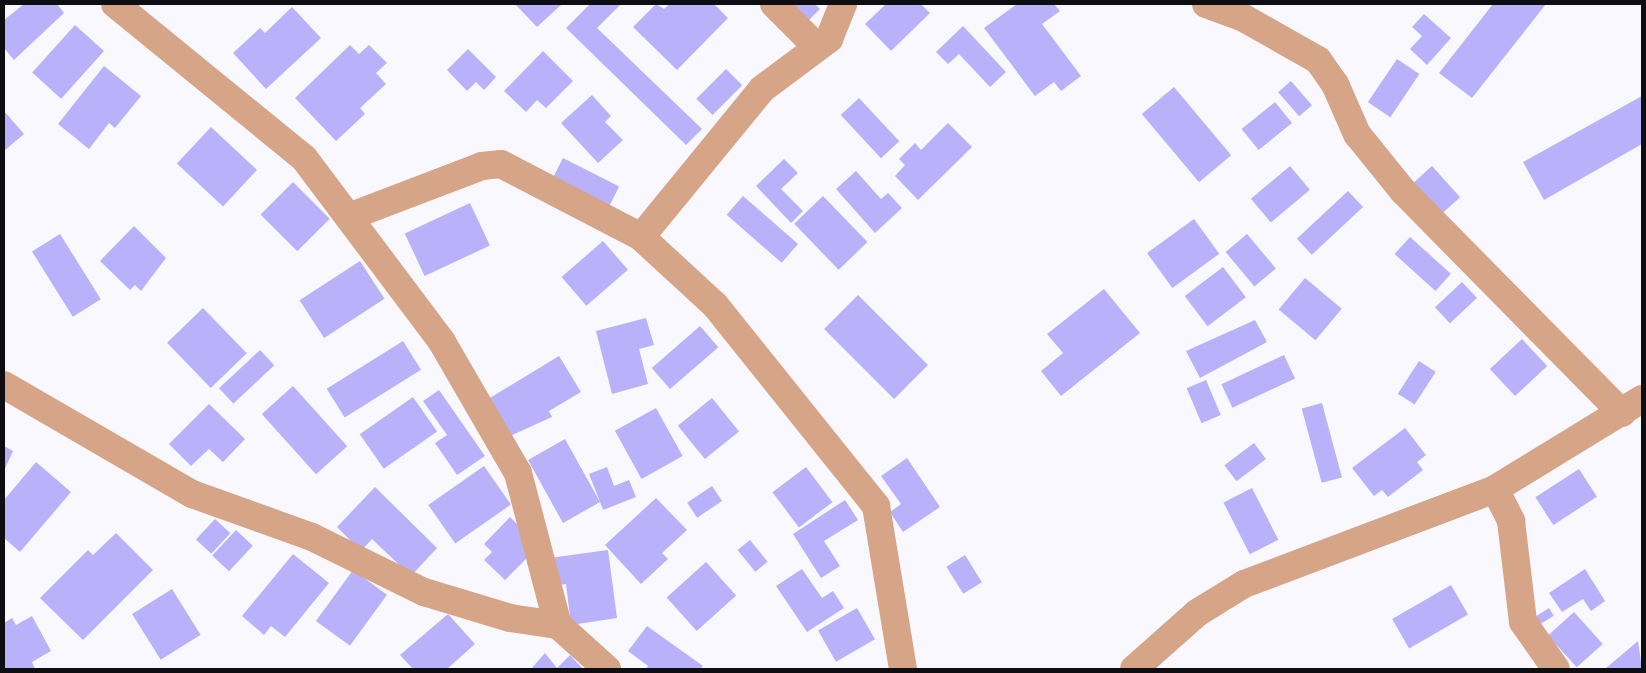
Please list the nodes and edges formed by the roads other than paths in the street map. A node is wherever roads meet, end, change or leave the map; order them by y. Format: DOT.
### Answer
graph roads {
  1 [pos="115,4"];
  2 [pos="774,4"];
  3 [pos="843,4"];
  4 [pos="1206,4"];
  5 [pos="818,48"];
  6 [pos="351,216"];
  7 [pos="641,237"];
  8 [pos="4,385"];
  9 [pos="1632,406"];
  10 [pos="1495,489"];
  11 [pos="558,625"];
  12 [pos="607,669"];
  13 [pos="904,669"];
  14 [pos="1134,669"];
  15 [pos="1556,669"];
  1 -- 6 [label="street"];
  2 -- 5 [label="street"];
  3 -- 5 [label="street"];
  4 -- 9 [label="street"];
  5 -- 7 [label="street"];
  6 -- 7 [label="street"];
  6 -- 11 [label="street"];
  7 -- 13 [label="street"];
  8 -- 11 [label="street"];
  9 -- 10 [label="street"];
  10 -- 14 [label="street"];
  10 -- 15 [label="street"];
  11 -- 12 [label="street"];
}
